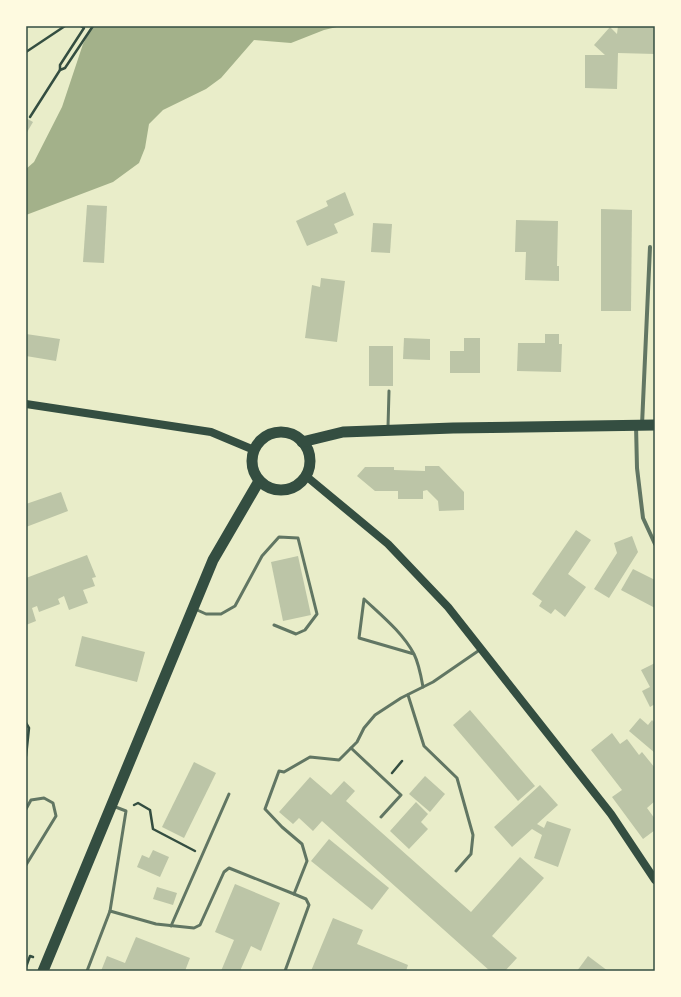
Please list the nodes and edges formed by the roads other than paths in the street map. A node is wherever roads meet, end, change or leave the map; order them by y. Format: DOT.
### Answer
graph roads {
  1 [pos="650,248"];
  2 [pos="389,391"];
  3 [pos="26,404"];
  4 [pos="639,425"];
  5 [pos="655,425"];
  6 [pos="388,431"];
  7 [pos="302,442"];
  8 [pos="254,450"];
  9 [pos="306,476"];
  10 [pos="259,481"];
  11 [pos="655,544"];
  12 [pos="194,608"];
  13 [pos="274,625"];
  14 [pos="481,649"];
  15 [pos="414,654"];
  16 [pos="423,687"];
  17 [pos="408,695"];
  18 [pos="351,748"];
  19 [pos="229,794"];
  20 [pos="112,806"];
  21 [pos="26,809"];
  22 [pos="381,817"];
  23 [pos="26,865"];
  24 [pos="456,871"];
  25 [pos="655,880"];
  26 [pos="294,894"];
  27 [pos="110,911"];
  28 [pos="171,926"];
  29 [pos="43,971"];
  30 [pos="87,971"];
  31 [pos="285,971"];
  1 -- 4 [label="street"];
  2 -- 6 [label="lane"];
  3 -- 8 [label="main road"];
  4 -- 5 [label="highway"];
  4 -- 6 [label="highway"];
  4 -- 11 [label="street"];
  6 -- 7 [label="highway"];
  7 -- 8 [label="highway"];
  7 -- 9 [label="highway"];
  8 -- 10 [label="highway"];
  9 -- 10 [label="highway"];
  9 -- 14 [label="main road"];
  10 -- 12 [label="highway"];
  12 -- 13 [label="lane"];
  12 -- 20 [label="highway"];
  14 -- 16 [label="lane"];
  14 -- 25 [label="main road"];
  15 -- 15 [label="lane"];
  15 -- 16 [label="lane"];
  16 -- 17 [label="lane"];
  17 -- 18 [label="lane"];
  17 -- 24 [label="lane"];
  18 -- 22 [label="lane"];
  18 -- 26 [label="lane"];
  19 -- 28 [label="lane"];
  20 -- 27 [label="lane"];
  20 -- 29 [label="highway"];
  21 -- 23 [label="lane"];
  26 -- 28 [label="lane"];
  26 -- 31 [label="lane"];
  27 -- 28 [label="lane"];
  27 -- 30 [label="lane"];
}
